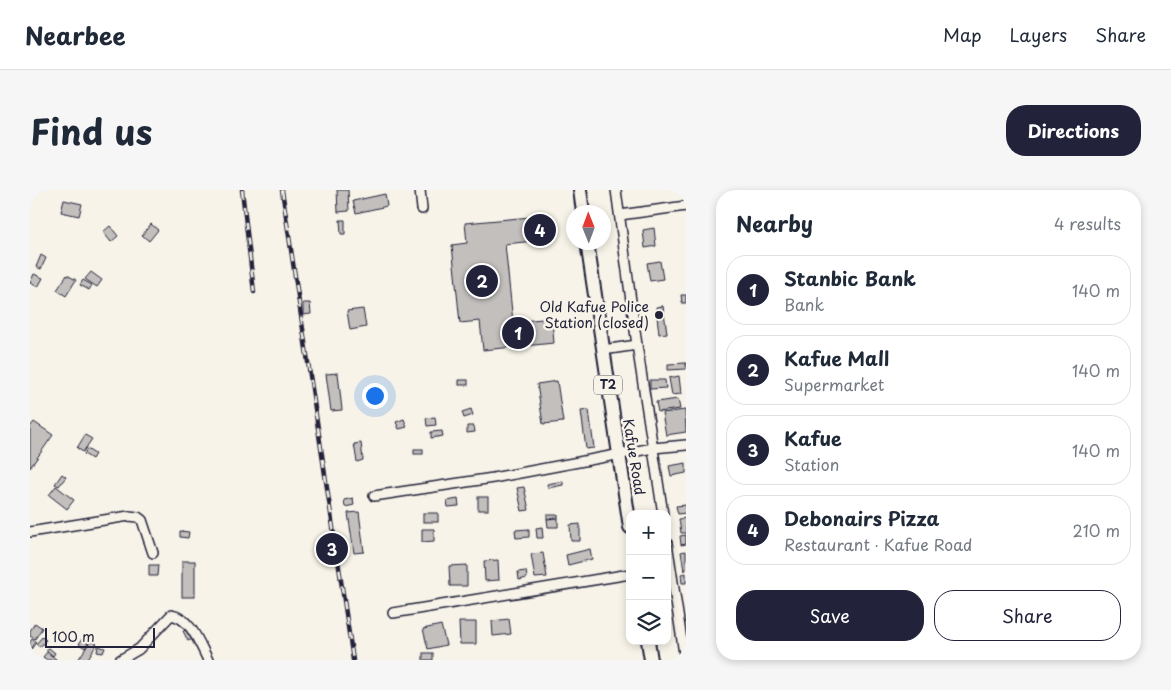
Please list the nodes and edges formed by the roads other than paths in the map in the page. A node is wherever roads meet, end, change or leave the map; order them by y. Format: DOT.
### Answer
graph roads {
  1 [pos="420,190"];
  2 [pos="580,190"];
  3 [pos="616,190"];
  4 [pos="582,205"];
  5 [pos="686,206"];
  6 [pos="422,209"];
  7 [pos="620,215"];
  8 [pos="588,250"];
  9 [pos="637,345"];
  10 [pos="603,350"];
  11 [pos="686,445"];
  12 [pos="653,448"];
  13 [pos="618,454"];
  14 [pos="374,496"];
  15 [pos="627,510"];
  16 [pos="662,510"];
  17 [pos="30,532"];
  18 [pos="153,553"];
  19 [pos="626,575"];
  20 [pos="671,579"];
  21 [pos="394,613"];
  22 [pos="649,645"];
  23 [pos="120,660"];
  24 [pos="208,660"];
  25 [pos="651,660"];
  26 [pos="685,660"];
  1 -- 6 [label="street"];
  2 -- 4 [label="highway"];
  3 -- 7 [label="street"];
  5 -- 7 [label="street"];
  7 -- 9 [label="street"];
  8 -- 10 [label="highway, Kafue Road / T2"];
  9 -- 10 [label="street"];
  9 -- 12 [label="street"];
  10 -- 13 [label="highway, Kafue Road / T2"];
  11 -- 12 [label="street"];
  12 -- 13 [label="street"];
  12 -- 16 [label="street"];
  13 -- 14 [label="street"];
  13 -- 15 [label="highway, Kafue Road / T2"];
  17 -- 18 [label="street"];
  19 -- 21 [label="street"];
  20 -- 26 [label="street"];
  22 -- 25 [label="highway"];
  23 -- 24 [label="street"];
}
